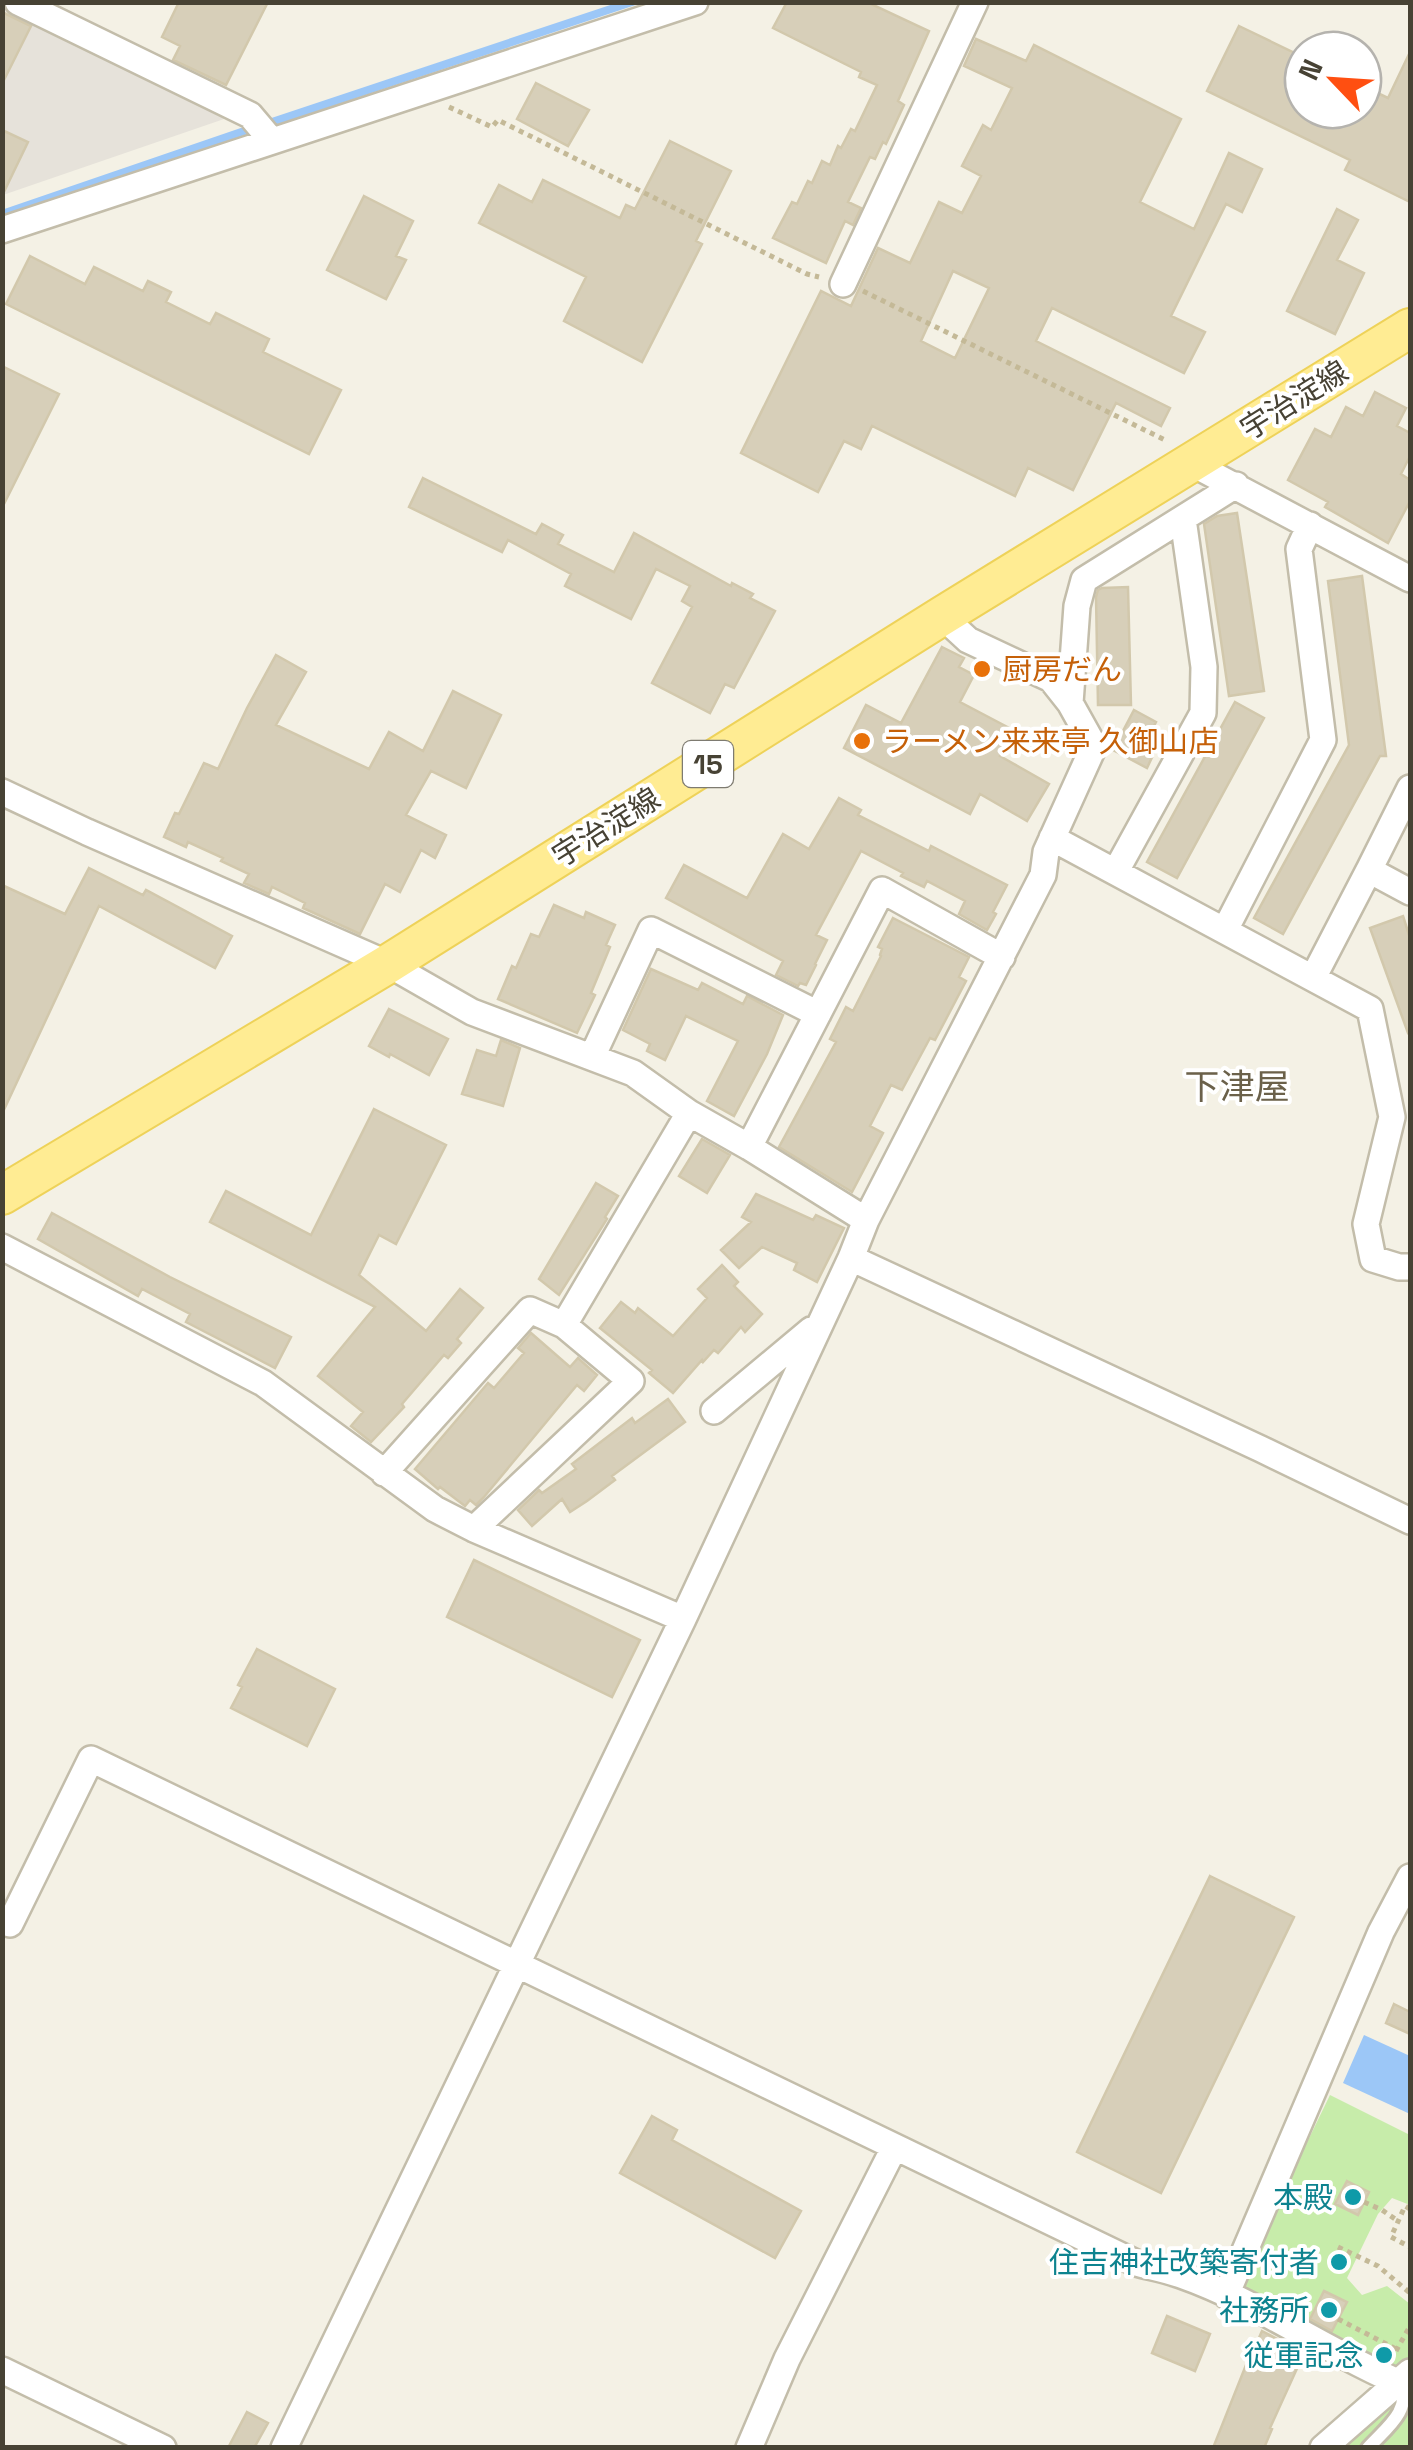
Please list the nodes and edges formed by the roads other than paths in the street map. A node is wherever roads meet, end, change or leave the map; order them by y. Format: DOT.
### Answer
graph roads {
  1 [pos="695,2"];
  2 [pos="975,2"];
  3 [pos="33,6"];
  4 [pos="272,140"];
  5 [pos="2,230"];
  6 [pos="843,284"];
  7 [pos="1410,328"];
  8 [pos="1191,463"];
  9 [pos="1236,485"];
  10 [pos="1183,519"];
  11 [pos="1310,526"];
  12 [pos="1410,580"];
  13 [pos="942,616"];
  14 [pos="1070,703"];
  15 [pos="1410,788"];
  16 [pos="2,792"];
  17 [pos="1052,838"];
  18 [pos="1370,870"];
  19 [pos="1116,872"];
  20 [pos="1410,892"];
  21 [pos="1225,930"];
  22 [pos="1002,957"];
  23 [pos="388,964"];
  24 [pos="1313,978"];
  25 [pos="818,1014"];
  26 [pos="592,1057"];
  27 [pos="689,1113"];
  28 [pos="749,1147"];
  29 [pos="2,1196"];
  30 [pos="866,1220"];
  31 [pos="2,1246"];
  32 [pos="851,1258"];
  33 [pos="1410,1267"];
  34 [pos="818,1324"];
  35 [pos="564,1326"];
  36 [pos="714,1411"];
  37 [pos="384,1473"];
  38 [pos="1410,1521"];
  39 [pos="474,1529"];
  40 [pos="683,1619"];
  41 [pos="1410,1876"];
  42 [pos="2,1921"];
  43 [pos="516,1965"];
  44 [pos="894,2148"];
  45 [pos="1226,2294"];
  46 [pos="2,2370"];
  47 [pos="1405,2378"];
  48 [pos="163,2448"];
  49 [pos="284,2448"];
  50 [pos="749,2448"];
  51 [pos="1323,2448"];
  52 [pos="1368,2448"];
  1 -- 4 [label="street"];
  2 -- 6 [label="street"];
  3 -- 4 [label="street"];
  4 -- 5 [label="street"];
  7 -- 8 [label="main road, 宇治淀線 / 15"];
  8 -- 9 [label="street"];
  8 -- 13 [label="main road, 宇治淀線 / 15"];
  9 -- 10 [label="street"];
  9 -- 11 [label="street"];
  10 -- 14 [label="street"];
  10 -- 19 [label="street"];
  11 -- 12 [label="street"];
  11 -- 21 [label="street"];
  13 -- 14 [label="street"];
  13 -- 23 [label="main road, 宇治淀線 / 15"];
  14 -- 17 [label="street"];
  15 -- 18 [label="street"];
  16 -- 23 [label="street"];
  17 -- 19 [label="street"];
  17 -- 22 [label="street"];
  18 -- 20 [label="street"];
  18 -- 24 [label="street"];
  19 -- 21 [label="street"];
  21 -- 24 [label="street"];
  22 -- 25 [label="street"];
  22 -- 30 [label="street"];
  23 -- 26 [label="street"];
  23 -- 29 [label="main road, 宇治淀線 / 15"];
  24 -- 33 [label="street"];
  25 -- 26 [label="street"];
  25 -- 28 [label="street"];
  26 -- 27 [label="street"];
  27 -- 28 [label="street"];
  27 -- 35 [label="street"];
  28 -- 30 [label="street"];
  30 -- 32 [label="street"];
  31 -- 37 [label="street"];
  32 -- 34 [label="street"];
  32 -- 38 [label="street"];
  34 -- 36 [label="street"];
  34 -- 40 [label="street"];
  35 -- 37 [label="street"];
  35 -- 39 [label="street"];
  37 -- 39 [label="street"];
  39 -- 40 [label="street"];
  40 -- 43 [label="street"];
  41 -- 45 [label="street"];
  42 -- 43 [label="street"];
  43 -- 44 [label="street"];
  43 -- 49 [label="street"];
  44 -- 45 [label="street"];
  44 -- 50 [label="street"];
  45 -- 47 [label="street"];
  46 -- 48 [label="street"];
  47 -- 51 [label="street"];
  47 -- 52 [label="lane"];
}
